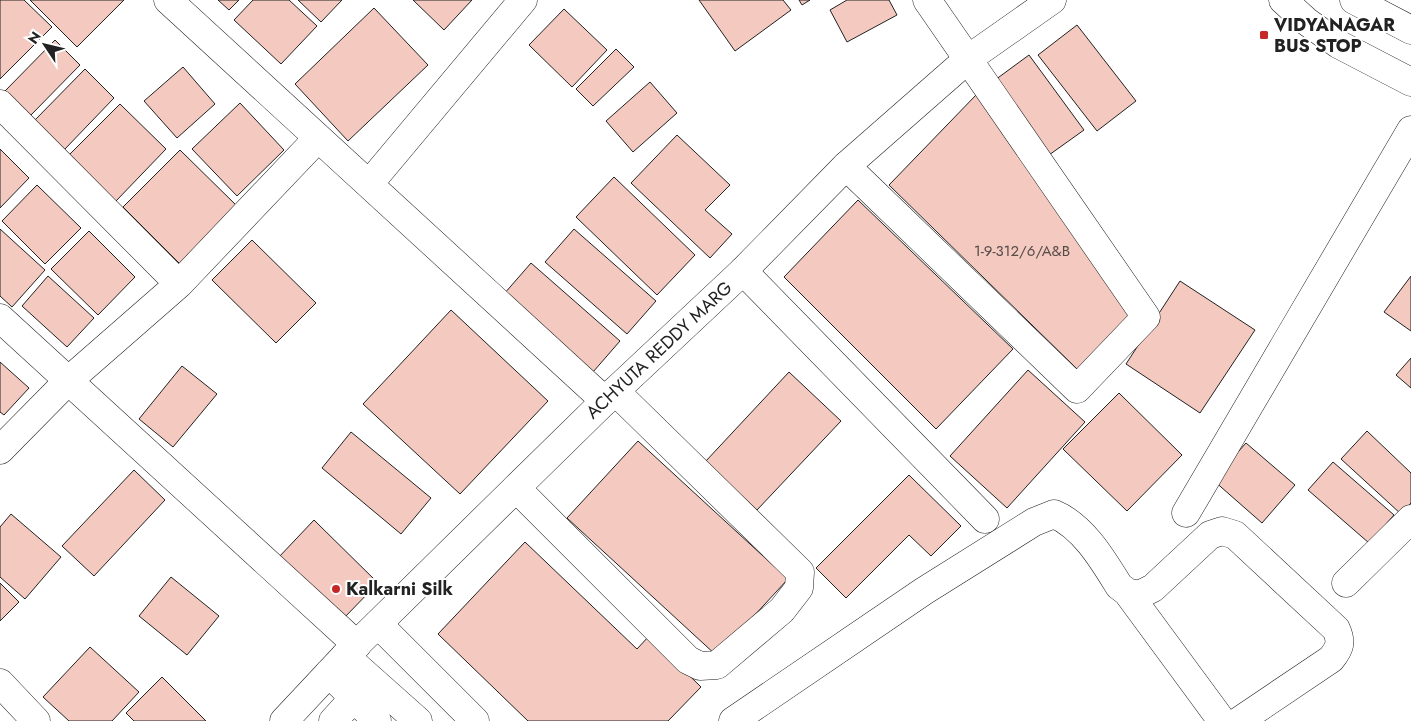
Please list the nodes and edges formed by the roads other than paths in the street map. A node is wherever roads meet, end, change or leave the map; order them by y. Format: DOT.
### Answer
graph roads {
  1 [pos="168,0"];
  2 [pos="523,0"];
  3 [pos="927,0"];
  4 [pos="1052,0"];
  5 [pos="1283,0"];
  6 [pos="1354,0"];
  7 [pos="1411,30"];
  8 [pos="968,59"];
  9 [pos="1411,82"];
  10 [pos="0,104"];
  11 [pos="1411,130"];
  12 [pos="318,138"];
  13 [pos="846,166"];
  14 [pos="369,184"];
  15 [pos="743,272"];
  16 [pos="179,284"];
  17 [pos="0,318"];
  18 [pos="68,381"];
  19 [pos="610,396"];
  20 [pos="0,450"];
  21 [pos="516,488"];
  22 [pos="1186,513"];
  23 [pos="985,519"];
  24 [pos="1411,519"];
  25 [pos="1346,583"];
  26 [pos="1126,592"];
  27 [pos="378,624"];
  28 [pos="344,658"];
  29 [pos="0,683"];
  30 [pos="354,698"];
  31 [pos="36,721"];
  32 [pos="284,721"];
  33 [pos="333,721"];
  34 [pos="377,721"];
  35 [pos="418,721"];
  36 [pos="476,721"];
  37 [pos="733,721"];
  38 [pos="1222,721"];
  39 [pos="1239,721"];
  1 -- 12 [label="street"];
  2 -- 14 [label="street"];
  3 -- 8 [label="street"];
  4 -- 8 [label="street, ACHYUTA REDDY MARG"];
  5 -- 9 [label="street"];
  6 -- 7 [label="street"];
  8 -- 13 [label="street, ACHYUTA REDDY MARG"];
  8 -- 13 [label="street"];
  10 -- 16 [label="street"];
  11 -- 22 [label="street"];
  12 -- 14 [label="street"];
  12 -- 16 [label="street"];
  13 -- 15 [label="street, ACHYUTA REDDY MARG"];
  14 -- 19 [label="street"];
  15 -- 19 [label="street, ACHYUTA REDDY MARG"];
  15 -- 23 [label="street"];
  16 -- 18 [label="street"];
  17 -- 18 [label="street"];
  18 -- 20 [label="street"];
  18 -- 28 [label="street"];
  19 -- 21 [label="street, ACHYUTA REDDY MARG"];
  19 -- 21 [label="street"];
  21 -- 27 [label="street, ACHYUTA REDDY MARG"];
  24 -- 25 [label="street"];
  26 -- 37 [label="street"];
  26 -- 38 [label="street"];
  26 -- 39 [label="street"];
  27 -- 28 [label="street, ACHYUTA REDDY MARG"];
  27 -- 36 [label="street"];
  28 -- 30 [label="street"];
  28 -- 32 [label="street, ACHYUTA REDDY MARG"];
  28 -- 35 [label="street"];
  29 -- 31 [label="street"];
  30 -- 33 [label="street"];
  30 -- 34 [label="street"];
}
